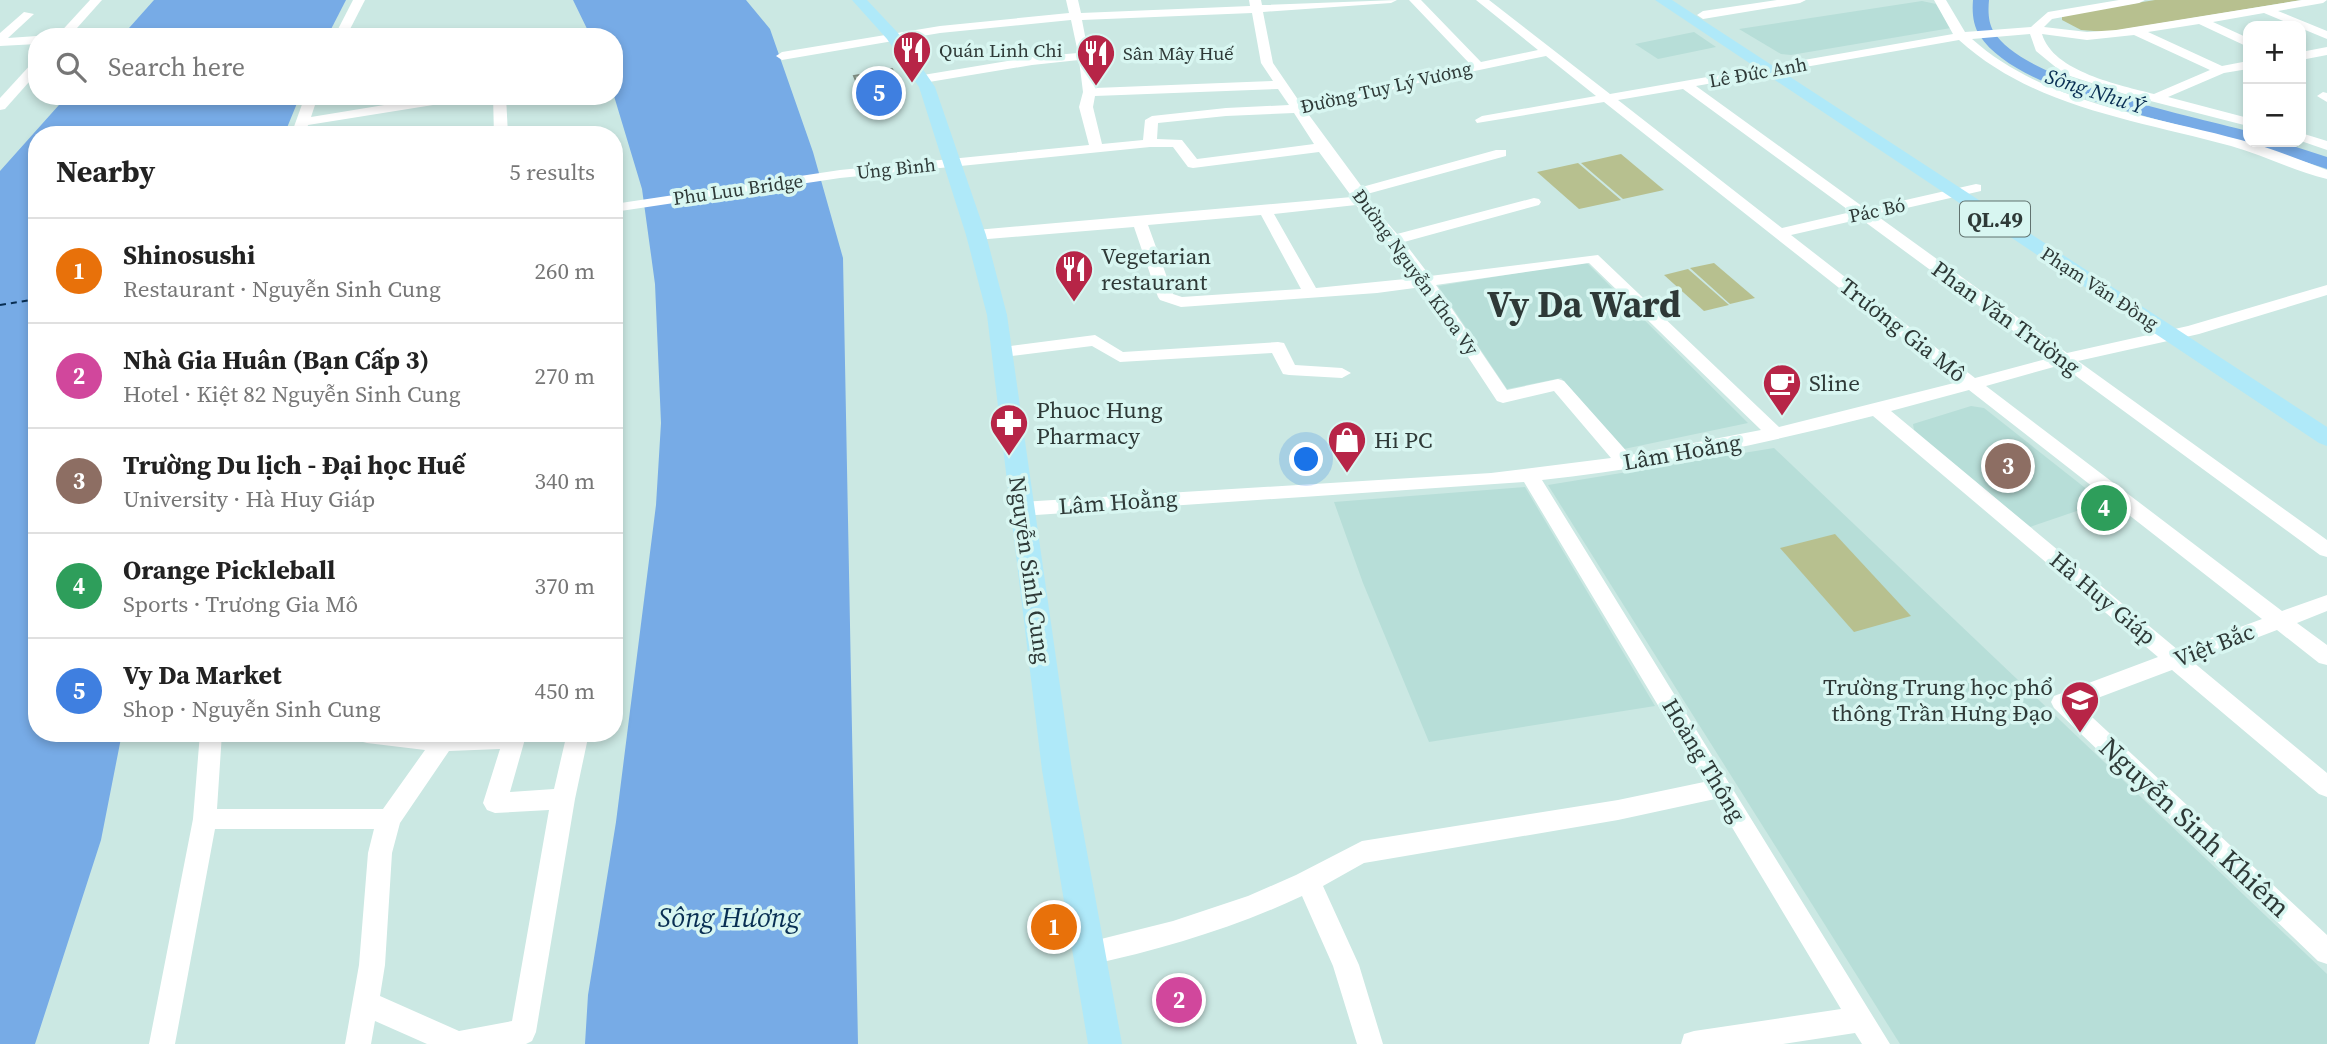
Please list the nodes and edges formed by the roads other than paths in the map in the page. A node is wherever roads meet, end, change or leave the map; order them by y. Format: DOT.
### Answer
graph roads {
  1 [pos="96,0"];
  2 [pos="359,0"];
  3 [pos="859,0"];
  4 [pos="1072,0"];
  5 [pos="1391,0"];
  6 [pos="1415,0"];
  7 [pos="1482,0"];
  8 [pos="1662,0"];
  9 [pos="1682,0"];
  10 [pos="1800,0"];
  11 [pos="1940,0"];
  12 [pos="2055,0"];
  13 [pos="2139,0"];
  14 [pos="2323,0"];
  15 [pos="1332,3"];
  16 [pos="1257,5"];
  17 [pos="2265,10"];
  18 [pos="28,14"];
  19 [pos="1703,15"];
  20 [pos="2049,16"];
  21 [pos="1075,17"];
  22 [pos="2202,21"];
  23 [pos="70,28"];
  24 [pos="345,28"];
  25 [pos="2035,30"];
  26 [pos="2138,32"];
  27 [pos="2327,35"];
  28 [pos="893,36"];
  29 [pos="1965,36"];
  30 [pos="0,40"];
  31 [pos="28,40"];
  32 [pos="2243,41"];
  33 [pos="2327,51"];
  34 [pos="1548,52"];
  35 [pos="2306,55"];
  36 [pos="782,56"];
  37 [pos="1085,56"];
  38 [pos="1478,66"];
  39 [pos="2243,66"];
  40 [pos="1787,67"];
  41 [pos="1767,70"];
  42 [pos="2221,70"];
  43 [pos="28,75"];
  44 [pos="923,79"];
  45 [pos="1282,85"];
  46 [pos="1686,85"];
  47 [pos="1089,92"];
  48 [pos="2155,98"];
  49 [pos="1607,99"];
  50 [pos="309,105"];
  51 [pos="413,105"];
  52 [pos="499,105"];
  53 [pos="0,106"];
  54 [pos="1298,109"];
  55 [pos="1482,120"];
  56 [pos="2243,121"];
  57 [pos="301,126"];
  58 [pos="310,126"];
  59 [pos="500,126"];
  60 [pos="2306,139"];
  61 [pos="1150,143"];
  62 [pos="2327,146"];
  63 [pos="1323,147"];
  64 [pos="1097,149"];
  65 [pos="1501,153"];
  66 [pos="952,162"];
  67 [pos="840,174"];
  68 [pos="2327,175"];
  69 [pos="1976,188"];
  70 [pos="1955,193"];
  71 [pos="1359,196"];
  72 [pos="1534,202"];
  73 [pos="623,206"];
  74 [pos="1266,212"];
  75 [pos="1863,213"];
  76 [pos="1139,221"];
  77 [pos="1779,233"];
  78 [pos="976,234"];
  79 [pos="1396,239"];
  80 [pos="1427,281"];
  81 [pos="2327,290"];
  82 [pos="1310,291"];
  83 [pos="2193,330"];
  84 [pos="2172,335"];
  85 [pos="1003,352"];
  86 [pos="2063,359"];
  87 [pos="1342,373"];
  88 [pos="1973,385"];
  89 [pos="1878,410"];
  90 [pos="2327,419"];
  91 [pos="1777,435"];
  92 [pos="2327,438"];
  93 [pos="1626,463"];
  94 [pos="1530,476"];
  95 [pos="1021,509"];
  96 [pos="2327,550"];
  97 [pos="2327,603"];
  98 [pos="2281,620"];
  99 [pos="2327,657"];
  100 [pos="2177,659"];
  101 [pos="2062,702"];
  102 [pos="210,742"];
  103 [pos="441,742"];
  104 [pos="513,742"];
  105 [pos="576,742"];
  106 [pos="2327,787"];
  107 [pos="1721,788"];
  108 [pos="563,799"];
  109 [pos="205,819"];
  110 [pos="389,819"];
  111 [pos="1308,882"];
  112 [pos="2327,952"];
  113 [pos="1090,953"];
  114 [pos="366,1003"];
  115 [pos="1862,1019"];
  116 [pos="162,1044"];
  117 [pos="358,1044"];
  118 [pos="459,1044"];
  119 [pos="1105,1044"];
  120 [pos="1370,1044"];
  121 [pos="1693,1044"];
  122 [pos="1877,1044"];
  1 -- 23 [label="street"];
  2 -- 24 [label="street"];
  3 -- 28 [label="main road, Nguyễn Sinh Cung"];
  4 -- 21 [label="street"];
  5 -- 15 [label="street"];
  6 -- 38 [label="street"];
  7 -- 34 [label="street, Trương Gia Mô"];
  8 -- 41 [label="main road, Phạm Văn Đồng / QL.49"];
  9 -- 19 [label="main road, Phạm Văn Đồng / QL.49"];
  10 -- 19 [label="street"];
  11 -- 29 [label="street"];
  12 -- 20 [label="street"];
  13 -- 20 [label="street"];
  14 -- 17 [label="street, Lê Đức Anh"];
  15 -- 16 [label="street"];
  16 -- 21 [label="street"];
  16 -- 45 [label="street, Đường Nguyễn Khoa Vy"];
  17 -- 22 [label="street, Lê Đức Anh"];
  17 -- 27 [label="street"];
  18 -- 30 [label="street"];
  19 -- 40 [label="main road, Phạm Văn Đồng / QL.49"];
  20 -- 25 [label="street"];
  21 -- 28 [label="street"];
  21 -- 37 [label="street"];
  22 -- 26 [label="street, Lê Đức Anh"];
  22 -- 32 [label="street"];
  25 -- 26 [label="street, Lê Đức Anh"];
  25 -- 29 [label="street, Lê Đức Anh"];
  25 -- 48 [label="street"];
  26 -- 42 [label="street"];
  28 -- 36 [label="street"];
  28 -- 44 [label="main road, Nguyễn Sinh Cung"];
  29 -- 40 [label="street, Lê Đức Anh"];
  29 -- 68 [label="street"];
  30 -- 31 [label="street"];
  33 -- 35 [label="street"];
  34 -- 38 [label="street, Đường Tuy Lý Vương"];
  34 -- 49 [label="street, Trương Gia Mô"];
  37 -- 44 [label="street"];
  37 -- 47 [label="street"];
  38 -- 54 [label="street, Đường Tuy Lý Vương"];
  39 -- 42 [label="street"];
  40 -- 41 [label="street, Lê Đức Anh"];
  40 -- 69 [label="main road, Phạm Văn Đồng / QL.49"];
  41 -- 46 [label="street, Lê Đức Anh"];
  41 -- 70 [label="main road, Phạm Văn Đồng / QL.49"];
  42 -- 48 [label="street"];
  43 -- 53 [label="street"];
  44 -- 66 [label="main road, Nguyễn Sinh Cung"];
  45 -- 47 [label="street"];
  45 -- 54 [label="street, Đường Nguyễn Khoa Vy"];
  46 -- 49 [label="street, Lê Đức Anh"];
  46 -- 75 [label="street, Phan Văn Trường"];
  47 -- 64 [label="street"];
  48 -- 56 [label="street"];
  49 -- 55 [label="street, Lê Đức Anh"];
  49 -- 77 [label="street, Trương Gia Mô"];
  50 -- 57 [label="street"];
  51 -- 58 [label="street"];
  52 -- 59 [label="street"];
  54 -- 61 [label="street, Đường Tuy Lý Vương"];
  54 -- 63 [label="street, Đường Nguyễn Khoa Vy"];
  60 -- 62 [label="street"];
  61 -- 63 [label="street"];
  61 -- 64 [label="street"];
  63 -- 71 [label="street, Đường Nguyễn Khoa Vy"];
  64 -- 66 [label="street"];
  65 -- 71 [label="street"];
  66 -- 67 [label="street, Ưng Bình"];
  66 -- 78 [label="main road, Nguyễn Sinh Cung"];
  67 -- 73 [label="street, Phu Luu Bridge"];
  69 -- 70 [label="street, Pác Bó"];
  69 -- 83 [label="main road, Phạm Văn Đồng / QL.49"];
  70 -- 75 [label="street, Pác Bó"];
  70 -- 84 [label="main road, Phạm Văn Đồng / QL.49"];
  71 -- 74 [label="street"];
  71 -- 79 [label="street, Đường Nguyễn Khoa Vy"];
  72 -- 79 [label="street"];
  74 -- 76 [label="street"];
  74 -- 82 [label="street"];
  75 -- 77 [label="street, Pác Bó"];
  75 -- 86 [label="street, Phan Văn Trường"];
  76 -- 78 [label="street"];
  76 -- 82 [label="street"];
  77 -- 88 [label="street, Trương Gia Mô"];
  78 -- 85 [label="main road, Nguyễn Sinh Cung"];
  79 -- 80 [label="street, Đường Nguyễn Khoa Vy"];
  80 -- 82 [label="street"];
  80 -- 91 [label="street"];
  80 -- 93 [label="street, Đường Nguyễn Khoa Vy"];
  81 -- 83 [label="street, Lâm Hoằng"];
  83 -- 84 [label="street, Lâm Hoằng"];
  83 -- 90 [label="main road, Phạm Văn Đồng / QL.49"];
  84 -- 86 [label="street, Lâm Hoằng"];
  84 -- 92 [label="main road, Phạm Văn Đồng / QL.49"];
  85 -- 87 [label="street"];
  85 -- 95 [label="main road, Nguyễn Sinh Cung"];
  86 -- 88 [label="street, Lâm Hoằng"];
  86 -- 96 [label="street, Phan Văn Trường"];
  88 -- 89 [label="street, Lâm Hoằng"];
  88 -- 98 [label="street, Trương Gia Mô"];
  89 -- 91 [label="street, Lâm Hoằng"];
  89 -- 100 [label="street, Hà Huy Giáp"];
  91 -- 93 [label="street, Lâm Hoằng"];
  93 -- 94 [label="street, Lâm Hoằng"];
  94 -- 95 [label="street, Lâm Hoằng"];
  94 -- 107 [label="street, Hoàng Thông"];
  95 -- 113 [label="main road, Nguyễn Sinh Cung"];
  97 -- 98 [label="street, Việt Bắc"];
  98 -- 99 [label="street, Trương Gia Mô"];
  98 -- 100 [label="street, Việt Bắc"];
  100 -- 101 [label="street, Việt Bắc"];
  100 -- 106 [label="street, Hà Huy Giáp"];
  101 -- 112 [label="street, Nguyễn Sinh Khiêm"];
  102 -- 109 [label="street"];
  103 -- 110 [label="street"];
  104 -- 108 [label="street"];
  105 -- 108 [label="street"];
  107 -- 111 [label="street"];
  107 -- 115 [label="street, Hoàng Thông"];
  108 -- 118 [label="street"];
  109 -- 110 [label="street"];
  109 -- 116 [label="street"];
  110 -- 114 [label="street"];
  111 -- 113 [label="street"];
  111 -- 120 [label="street"];
  113 -- 119 [label="main road, Nguyễn Sinh Cung"];
  114 -- 117 [label="street"];
  114 -- 118 [label="street"];
  115 -- 121 [label="street"];
  115 -- 122 [label="street, Hoàng Thông"];
}
